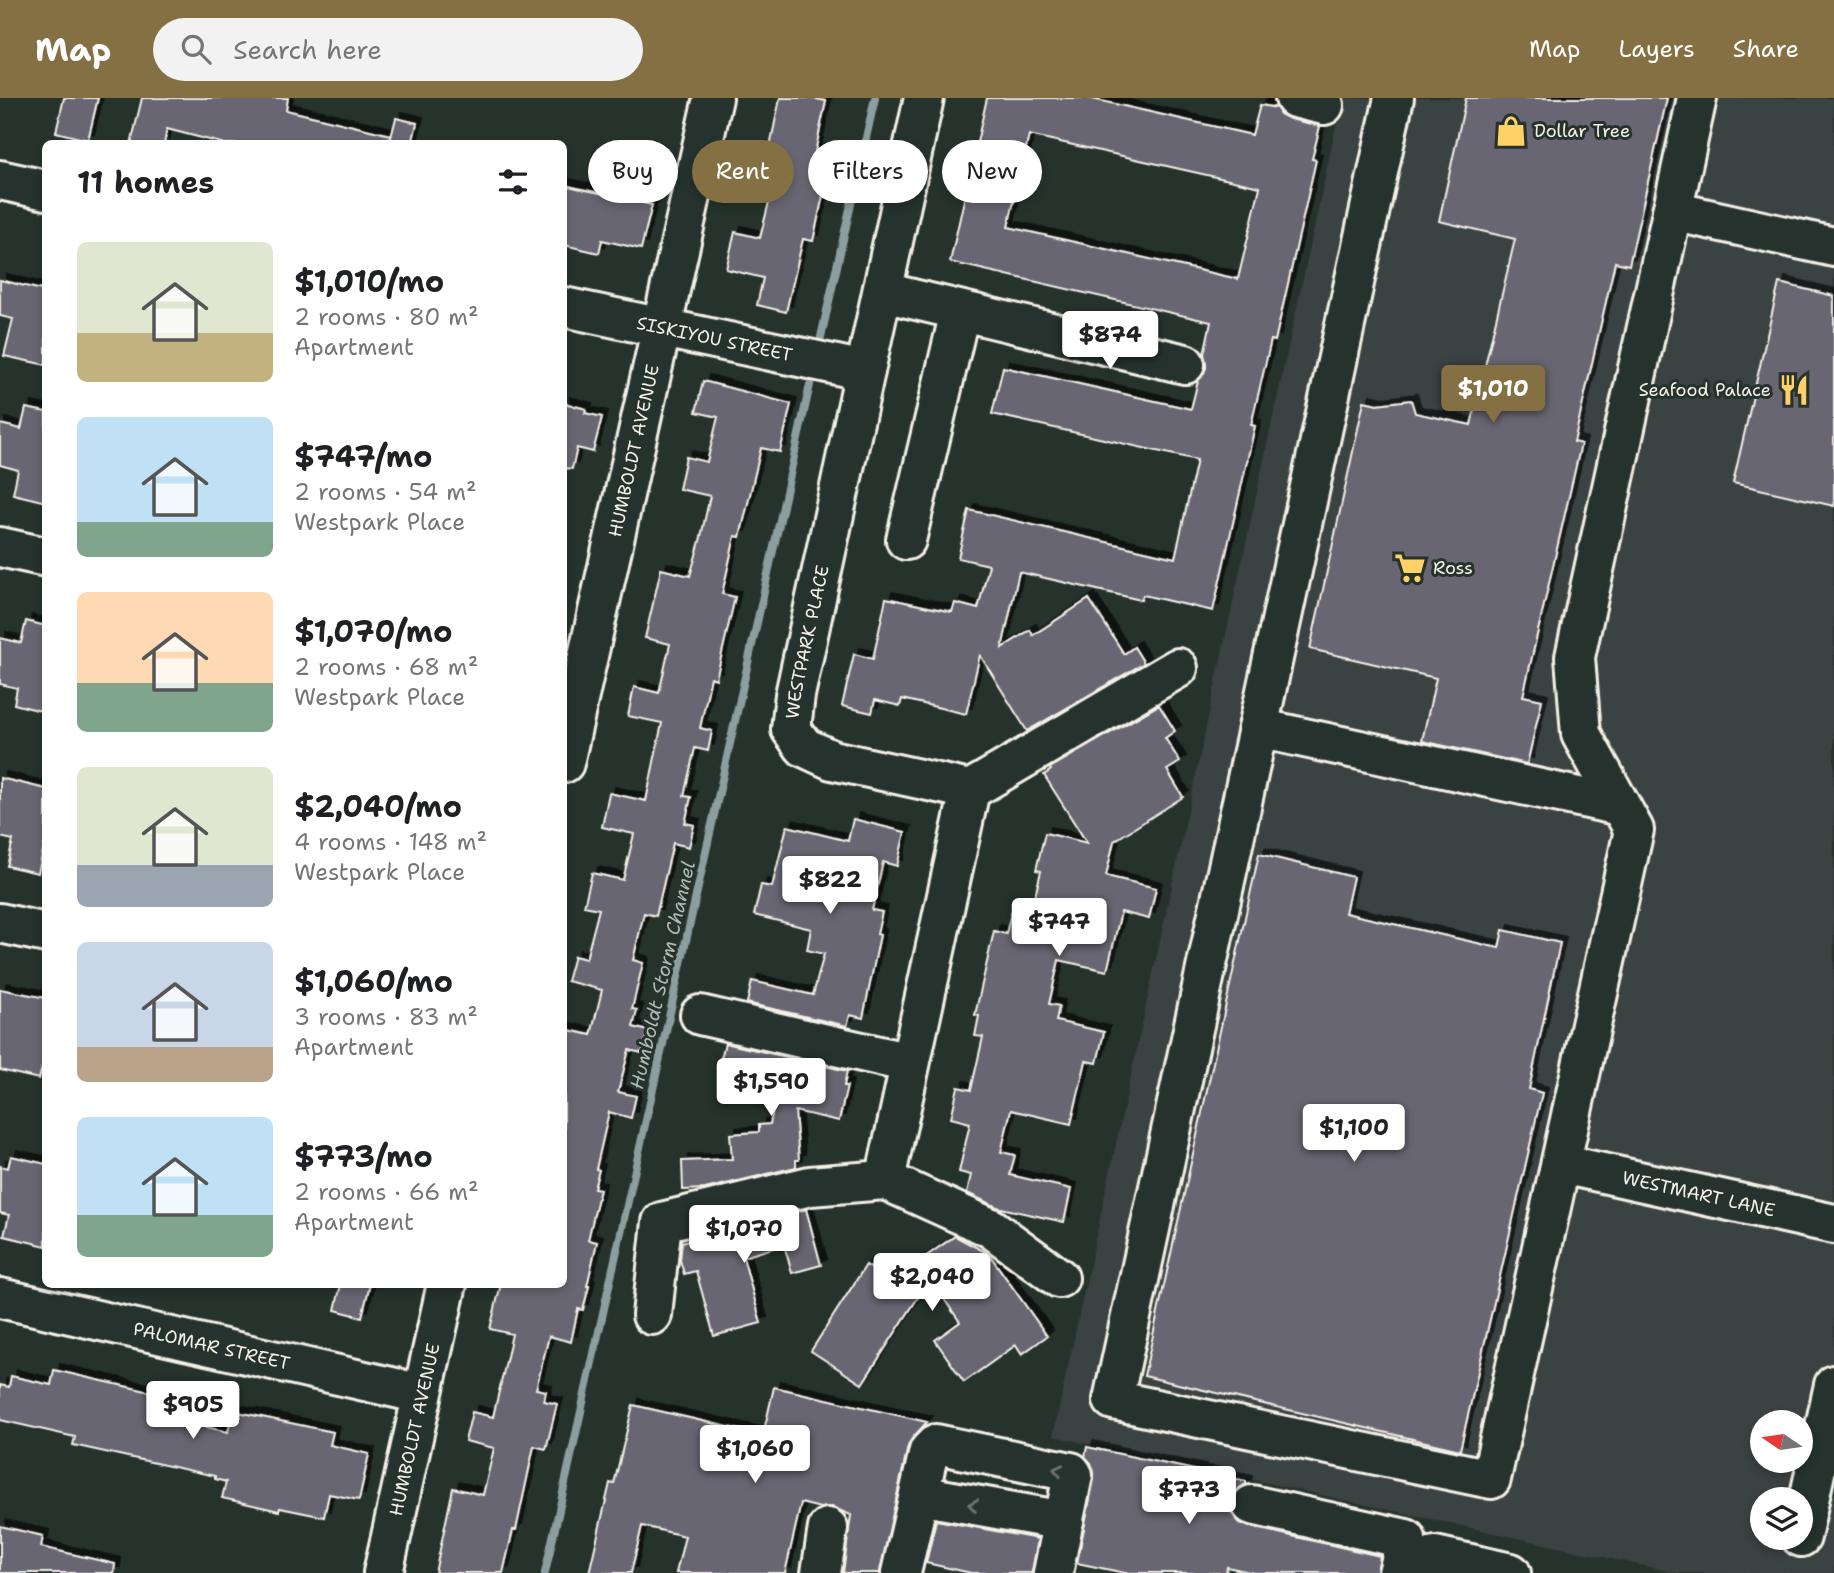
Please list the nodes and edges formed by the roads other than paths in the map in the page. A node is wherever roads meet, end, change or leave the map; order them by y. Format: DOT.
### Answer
graph roads {
  1 [pos="713,98"];
  2 [pos="924,98"];
  3 [pos="1394,98"];
  4 [pos="1697,98"];
  5 [pos="0,180"];
  6 [pos="42,189"];
  7 [pos="1672,211"];
  8 [pos="1834,247"];
  9 [pos="883,292"];
  10 [pos="567,308"];
  11 [pos="960,312"];
  12 [pos="661,329"];
  13 [pos="1185,364"];
  14 [pos="834,365"];
  15 [pos="906,540"];
  16 [pos="0,547"];
  17 [pos="42,556"];
  18 [pos="1178,668"];
  19 [pos="573,680"];
  20 [pos="1258,728"];
  21 [pos="567,735"];
  22 [pos="970,790"];
  23 [pos="1620,806"];
  24 [pos="0,923"];
  25 [pos="42,932"];
  26 [pos="700,1015"];
  27 [pos="911,1063"];
  28 [pos="1562,1164"];
  29 [pos="885,1180"];
  30 [pos="1834,1224"];
  31 [pos="1059,1278"];
  32 [pos="446,1288"];
  33 [pos="0,1298"];
  34 [pos="653,1315"];
  35 [pos="1834,1385"];
  36 [pos="422,1394"];
  37 [pos="1811,1487"];
  38 [pos="919,1495"];
  39 [pos="1251,1505"];
  40 [pos="1064,1521"];
  41 [pos="828,1528"];
  42 [pos="904,1572"];
  43 [pos="383,1573"];
  44 [pos="821,1573"];
  45 [pos="1053,1573"];
  46 [pos="1398,1573"];
  47 [pos="1426,1573"];
  48 [pos="1511,1573"];
  1 -- 12 [label="street, HUMBOLDT AVENUE"];
  2 -- 9 [label="street, WESTPARK PLACE"];
  3 -- 20 [label="street"];
  4 -- 7 [label="street"];
  5 -- 6 [label="street"];
  7 -- 8 [label="street"];
  7 -- 23 [label="street"];
  9 -- 11 [label="street"];
  9 -- 14 [label="street, WESTPARK PLACE"];
  10 -- 12 [label="street, SISKIYOU STREET"];
  11 -- 13 [label="street"];
  11 -- 15 [label="street"];
  12 -- 14 [label="street, SISKIYOU STREET"];
  12 -- 19 [label="street, HUMBOLDT AVENUE"];
  14 -- 22 [label="street, WESTPARK PLACE"];
  16 -- 17 [label="street"];
  18 -- 22 [label="street"];
  19 -- 21 [label="street, HUMBOLDT AVENUE"];
  20 -- 23 [label="street"];
  20 -- 28 [label="street"];
  22 -- 27 [label="street"];
  23 -- 28 [label="street"];
  24 -- 25 [label="street"];
  26 -- 27 [label="street"];
  27 -- 29 [label="street"];
  28 -- 30 [label="street, WESTMART LANE"];
  29 -- 31 [label="street"];
  29 -- 34 [label="street"];
  32 -- 36 [label="street, HUMBOLDT AVENUE"];
  33 -- 36 [label="street, PALOMAR STREET"];
  35 -- 37 [label="street"];
  36 -- 43 [label="street, HUMBOLDT AVENUE"];
  40 -- 38 [label="street, one-way"];
  40 -- 38 [label="street, one-way"];
  38 -- 42 [label="street"];
  39 -- 46 [label="street"];
  40 -- 45 [label="street"];
  41 -- 44 [label="street"];
  47 -- 48 [label="street"];
}
